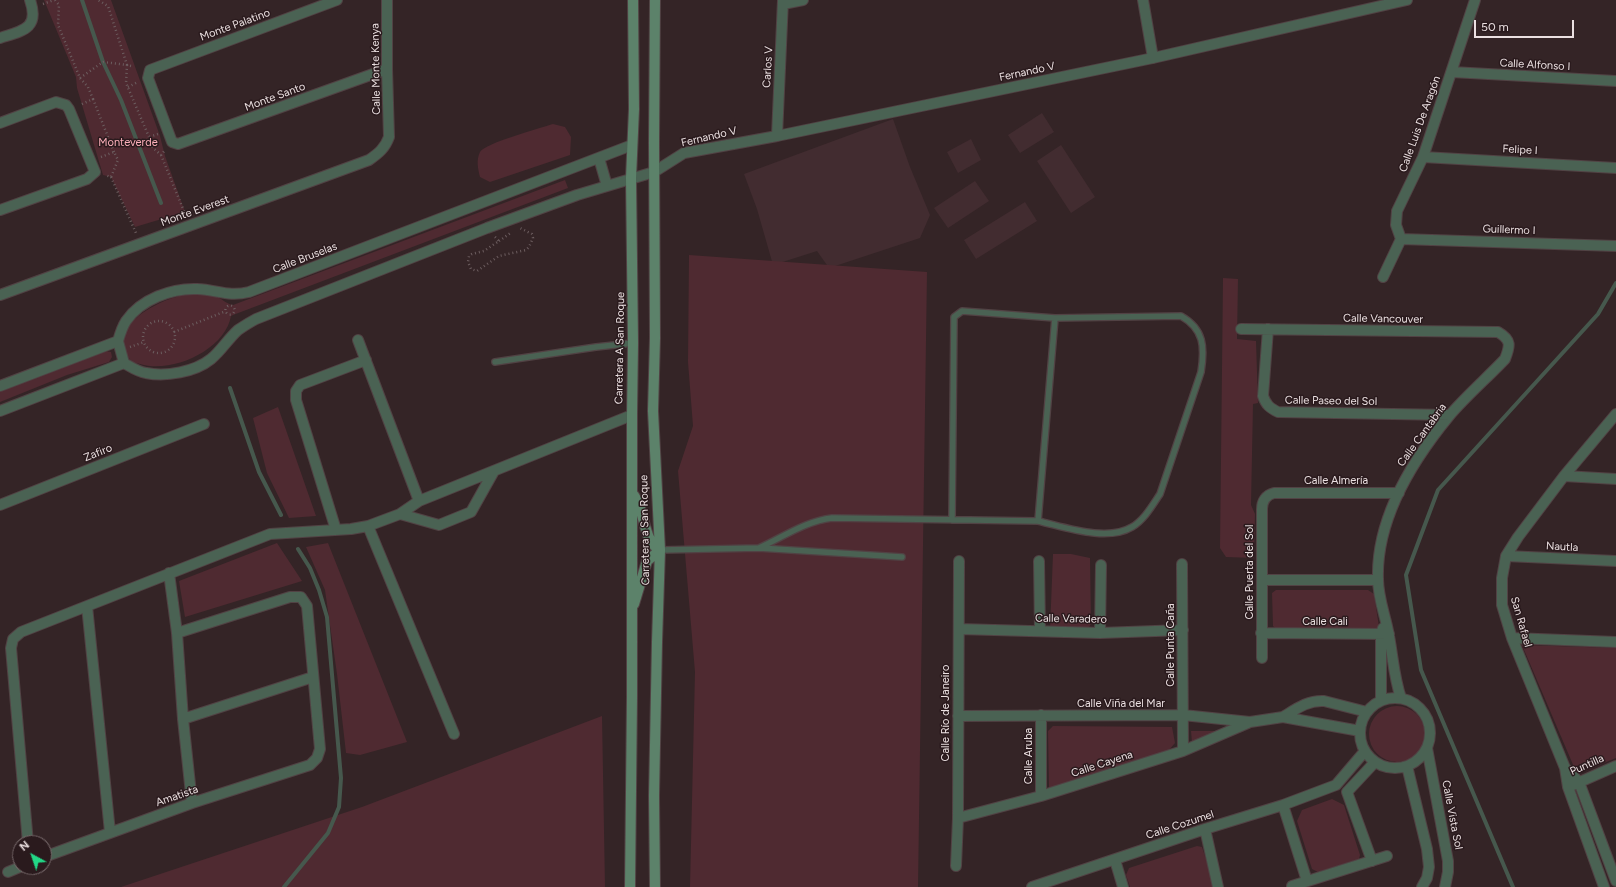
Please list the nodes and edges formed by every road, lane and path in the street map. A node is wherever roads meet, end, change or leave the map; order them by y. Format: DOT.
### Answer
graph roads {
  1 [pos="30,0"];
  2 [pos="55,0"];
  3 [pos="98,0"];
  4 [pos="337,0"];
  5 [pos="387,0"];
  6 [pos="634,0"];
  7 [pos="655,0"];
  8 [pos="803,0"];
  9 [pos="1143,0"];
  10 [pos="1407,0"];
  11 [pos="1475,0"];
  12 [pos="783,2"];
  13 [pos="0,38"];
  14 [pos="1154,58"];
  15 [pos="127,65"];
  16 [pos="132,66"];
  17 [pos="387,69"];
  18 [pos="1452,72"];
  19 [pos="80,78"];
  20 [pos="1616,81"];
  21 [pos="93,99"];
  22 [pos="69,109"];
  23 [pos="0,123"];
  24 [pos="777,136"];
  25 [pos="149,137"];
  26 [pos="389,137"];
  27 [pos="172,142"];
  28 [pos="632,145"];
  29 [pos="114,152"];
  30 [pos="161,156"];
  31 [pos="1423,157"];
  32 [pos="599,158"];
  33 [pos="90,161"];
  34 [pos="1616,168"];
  35 [pos="95,172"];
  36 [pos="654,172"];
  37 [pos="111,177"];
  38 [pos="632,178"];
  39 [pos="607,186"];
  40 [pos="0,210"];
  41 [pos="190,226"];
  42 [pos="486,228"];
  43 [pos="1401,239"];
  44 [pos="499,241"];
  45 [pos="140,244"];
  46 [pos="1616,246"];
  47 [pos="1383,277"];
  48 [pos="0,295"];
  49 [pos="226,312"];
  50 [pos="1055,318"];
  51 [pos="1241,329"];
  52 [pos="1268,329"];
  53 [pos="174,332"];
  54 [pos="1498,332"];
  55 [pos="358,340"];
  56 [pos="118,341"];
  57 [pos="633,343"];
  58 [pos="366,360"];
  59 [pos="495,362"];
  60 [pos="124,363"];
  61 [pos="0,386"];
  62 [pos="0,411"];
  63 [pos="1616,414"];
  64 [pos="632,415"];
  65 [pos="1450,415"];
  66 [pos="204,424"];
  67 [pos="494,471"];
  68 [pos="1564,476"];
  69 [pos="1616,478"];
  70 [pos="632,493"];
  71 [pos="1274,493"];
  72 [pos="1399,493"];
  73 [pos="419,501"];
  74 [pos="0,505"];
  75 [pos="400,514"];
  76 [pos="952,520"];
  77 [pos="1038,521"];
  78 [pos="368,526"];
  79 [pos="336,530"];
  80 [pos="759,548"];
  81 [pos="660,550"];
  82 [pos="1506,556"];
  83 [pos="902,557"];
  84 [pos="959,561"];
  85 [pos="1039,561"];
  86 [pos="1616,561"];
  87 [pos="1182,564"];
  88 [pos="1101,565"];
  89 [pos="169,573"];
  90 [pos="1262,580"];
  91 [pos="1378,580"];
  92 [pos="88,606"];
  93 [pos="632,607"];
  94 [pos="959,629"];
  95 [pos="1183,630"];
  96 [pos="1040,631"];
  97 [pos="177,633"];
  98 [pos="1100,633"];
  99 [pos="1261,633"];
  100 [pos="1385,634"];
  101 [pos="1512,638"];
  102 [pos="1616,642"];
  103 [pos="1262,658"];
  104 [pos="313,677"];
  105 [pos="1401,698"];
  106 [pos="1381,701"];
  107 [pos="1367,712"];
  108 [pos="1183,715"];
  109 [pos="958,716"];
  110 [pos="1041,716"];
  111 [pos="1283,717"];
  112 [pos="183,719"];
  113 [pos="1250,722"];
  114 [pos="1360,731"];
  115 [pos="454,734"];
  116 [pos="1427,748"];
  117 [pos="1183,751"];
  118 [pos="1365,751"];
  119 [pos="1375,762"];
  120 [pos="1407,766"];
  121 [pos="1616,766"];
  122 [pos="1565,768"];
  123 [pos="1579,782"];
  124 [pos="1336,785"];
  125 [pos="1568,787"];
  126 [pos="1347,792"];
  127 [pos="1041,796"];
  128 [pos="192,803"];
  129 [pos="1283,805"];
  130 [pos="958,818"];
  131 [pos="1205,829"];
  132 [pos="110,832"];
  133 [pos="27,835"];
  134 [pos="52,854"];
  135 [pos="1387,856"];
  136 [pos="1608,859"];
  137 [pos="1115,860"];
  138 [pos="1372,861"];
  139 [pos="1596,864"];
  140 [pos="956,866"];
  141 [pos="12,870"];
  142 [pos="8,872"];
  143 [pos="1616,880"];
  144 [pos="1307,881"];
  145 [pos="1292,886"];
  146 [pos="630,887"];
  147 [pos="655,887"];
  148 [pos="1032,887"];
  149 [pos="1123,887"];
  150 [pos="1218,887"];
  151 [pos="1422,887"];
  152 [pos="1445,887"];
  153 [pos="1604,887"];
  1 -- 13 [label="street"];
  2 -- 19 [label="path"];
  3 -- 15 [label="path"];
  4 -- 27 [label="street, Monte Palatino"];
  5 -- 17 [label="street, Calle Monte Kenya"];
  6 -- 28 [label="main road, Carretera A San Roque"];
  7 -- 36 [label="main road"];
  8 -- 12 [label="street"];
  9 -- 14 [label="street"];
  10 -- 14 [label="street, Fernando V"];
  11 -- 18 [label="street, Calle Luis De Aragón"];
  12 -- 24 [label="street, Carlos V"];
  14 -- 24 [label="street, Fernando V"];
  15 -- 16 [label="path"];
  15 -- 19 [label="path"];
  15 -- 25 [label="path"];
  17 -- 26 [label="street, Calle Monte Kenya"];
  17 -- 27 [label="street, Monte Santo"];
  18 -- 20 [label="street, Calle Alfonso I"];
  18 -- 31 [label="street, Calle Luis De Aragón"];
  19 -- 21 [label="path"];
  21 -- 22 [label="path"];
  21 -- 29 [label="path"];
  22 -- 23 [label="street"];
  22 -- 33 [label="street"];
  24 -- 36 [label="street, Fernando V"];
  26 -- 41 [label="street, Monte Everest"];
  28 -- 32 [label="street, Calle Bruselas"];
  28 -- 38 [label="main road, Carretera A San Roque"];
  29 -- 33 [label="path"];
  29 -- 37 [label="path"];
  30 -- 41 [label="path"];
  31 -- 34 [label="street, Felipe I"];
  31 -- 43 [label="street, Calle Luis De Aragón"];
  32 -- 39 [label="street"];
  32 -- 56 [label="street, Calle Bruselas"];
  33 -- 35 [label="street"];
  35 -- 37 [label="path"];
  35 -- 40 [label="street"];
  36 -- 38 [label="street, Fernando V"];
  36 -- 81 [label="main road, Carretera a San Roque"];
  37 -- 45 [label="path"];
  38 -- 39 [label="street"];
  38 -- 57 [label="main road, Carretera A San Roque"];
  39 -- 42 [label="street"];
  41 -- 45 [label="street, Monte Everest"];
  42 -- 44 [label="path"];
  42 -- 60 [label="street"];
  43 -- 46 [label="street, Guillermo I"];
  43 -- 47 [label="street"];
  44 -- 44 [label="path"];
  45 -- 48 [label="street, Monte Everest"];
  49 -- 53 [label="path"];
  50 -- 76 [label="lane"];
  50 -- 77 [label="lane"];
  50 -- 77 [label="lane"];
  51 -- 52 [label="street, Calle Vancouver"];
  52 -- 54 [label="street, Calle Vancouver"];
  52 -- 65 [label="street, Calle Paseo del Sol"];
  53 -- 53 [label="path"];
  54 -- 65 [label="street, Calle Cantabria"];
  55 -- 58 [label="street"];
  56 -- 60 [label="street"];
  56 -- 61 [label="street"];
  57 -- 59 [label="lane"];
  57 -- 64 [label="main road, Carretera A San Roque"];
  58 -- 73 [label="street"];
  58 -- 79 [label="street"];
  60 -- 62 [label="street"];
  63 -- 68 [label="street, San Rafael"];
  64 -- 67 [label="street"];
  64 -- 70 [label="main road, Carretera A San Roque"];
  65 -- 72 [label="street, Calle Cantabria"];
  66 -- 74 [label="street, Zafiro"];
  67 -- 73 [label="street"];
  67 -- 75 [label="street"];
  68 -- 69 [label="street"];
  68 -- 82 [label="street, San Rafael"];
  70 -- 81 [label="main road"];
  70 -- 93 [label="main road, Carretera A San Roque"];
  71 -- 72 [label="street, Calle Almería"];
  71 -- 90 [label="street, Calle Puerta del Sol"];
  72 -- 91 [label="street, Calle Cantabria"];
  73 -- 75 [label="street"];
  75 -- 78 [label="street"];
  76 -- 77 [label="lane"];
  76 -- 80 [label="lane"];
  78 -- 79 [label="street"];
  78 -- 115 [label="street"];
  79 -- 89 [label="street"];
  80 -- 81 [label="lane"];
  80 -- 83 [label="lane"];
  81 -- 93 [label="main road"];
  81 -- 147 [label="main road, Carretera a San Roque"];
  82 -- 86 [label="street, Nautla"];
  82 -- 101 [label="street, San Rafael"];
  84 -- 94 [label="street, Calle Río de Janeiro"];
  85 -- 96 [label="street"];
  87 -- 95 [label="street, Calle Punta Caña"];
  88 -- 98 [label="street"];
  89 -- 92 [label="street"];
  89 -- 97 [label="street"];
  90 -- 91 [label="street"];
  90 -- 99 [label="street, Calle Puerta del Sol"];
  91 -- 100 [label="street, Calle Cantabria"];
  92 -- 132 [label="street"];
  92 -- 133 [label="street"];
  93 -- 146 [label="main road, Carretera A San Roque"];
  94 -- 96 [label="street, Calle Varadero"];
  94 -- 109 [label="street, Calle Río de Janeiro"];
  95 -- 98 [label="street, Calle Varadero"];
  95 -- 108 [label="street, Calle Punta Caña"];
  96 -- 98 [label="street, Calle Varadero"];
  97 -- 104 [label="street"];
  97 -- 112 [label="street"];
  99 -- 100 [label="street, Calle Cali"];
  99 -- 103 [label="street, Calle Puerta del Sol"];
  100 -- 105 [label="street, Calle Cantabria"];
  100 -- 106 [label="street, Calle Cantabria"];
  101 -- 102 [label="street"];
  101 -- 122 [label="street, San Rafael"];
  104 -- 112 [label="street"];
  104 -- 128 [label="street, Amatista"];
  105 -- 106 [label="street"];
  105 -- 116 [label="street"];
  106 -- 107 [label="street"];
  107 -- 111 [label="street, Calle Viña del Mar"];
  107 -- 114 [label="street"];
  108 -- 110 [label="street, Calle Viña del Mar"];
  108 -- 113 [label="street, Calle Viña del Mar"];
  108 -- 117 [label="street, Calle Punta Caña"];
  109 -- 110 [label="street, Calle Viña del Mar"];
  109 -- 130 [label="street, Calle Río de Janeiro"];
  110 -- 127 [label="street, Calle Aruba"];
  111 -- 113 [label="street, Calle Viña del Mar"];
  111 -- 114 [label="street, Calle Viña del Mar"];
  112 -- 128 [label="street"];
  113 -- 117 [label="street, Calle Cayena"];
  114 -- 118 [label="street"];
  116 -- 120 [label="street"];
  116 -- 152 [label="street, Calle Vista Sol"];
  117 -- 127 [label="street, Calle Cayena"];
  118 -- 119 [label="street"];
  118 -- 124 [label="street, Calle Cozumel"];
  119 -- 120 [label="street"];
  119 -- 126 [label="street"];
  120 -- 151 [label="street"];
  121 -- 123 [label="street, Puntilla"];
  122 -- 123 [label="street, San Rafael"];
  122 -- 125 [label="street, San Rafael"];
  123 -- 125 [label="street, Puntilla"];
  123 -- 136 [label="street, San Rafael"];
  124 -- 126 [label="street"];
  124 -- 129 [label="street, Calle Cozumel"];
  125 -- 139 [label="street, San Rafael"];
  126 -- 138 [label="street"];
  127 -- 130 [label="street, Calle Cayena"];
  128 -- 132 [label="street, Amatista"];
  129 -- 131 [label="street, Calle Cozumel"];
  129 -- 144 [label="street"];
  130 -- 140 [label="street, Calle Río de Janeiro"];
  131 -- 137 [label="street, Calle Cozumel"];
  131 -- 150 [label="street"];
  132 -- 134 [label="street, Amatista"];
  135 -- 138 [label="street"];
  136 -- 139 [label="street"];
  136 -- 143 [label="street, San Rafael"];
  137 -- 148 [label="street, Calle Cozumel"];
  137 -- 149 [label="street"];
  138 -- 144 [label="street"];
  139 -- 153 [label="street, San Rafael"];
  141 -- 142 [label="street"];
  144 -- 145 [label="street"];
}
